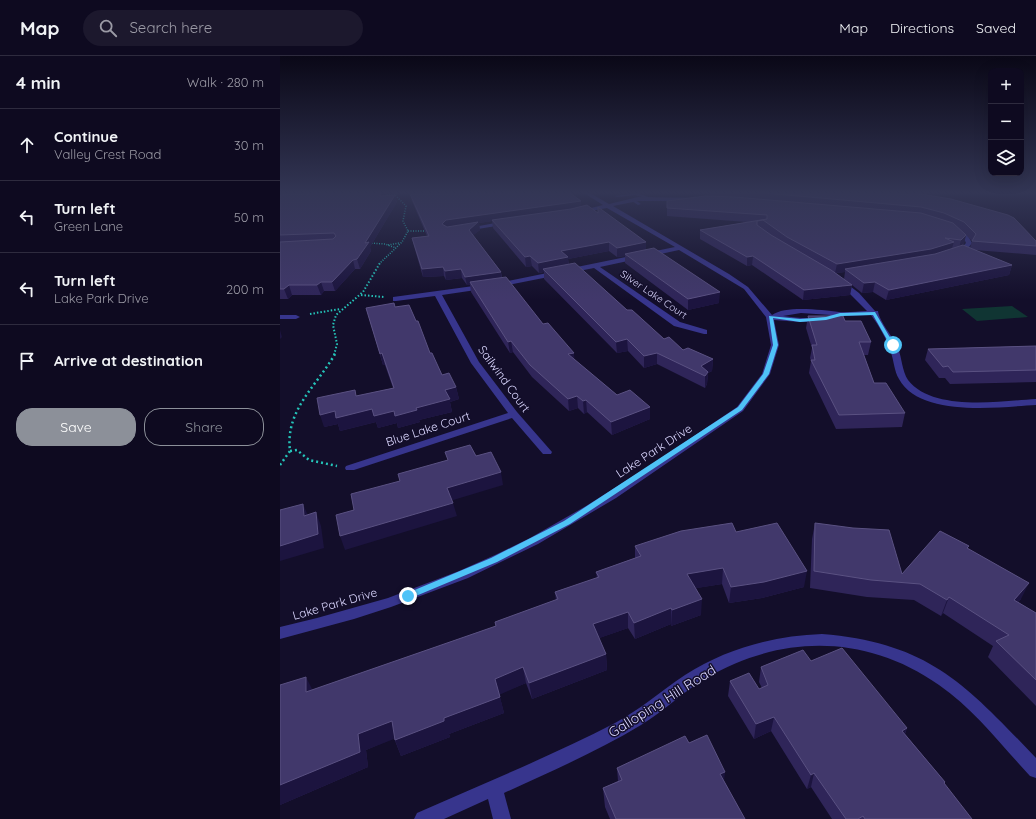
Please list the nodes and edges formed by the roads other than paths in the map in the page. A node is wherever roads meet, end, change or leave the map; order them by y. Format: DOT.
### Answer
graph roads {
  1 [pos="466,229"];
  2 [pos="645,229"];
  3 [pos="952,229"];
  4 [pos="448,231"];
  5 [pos="679,248"];
  6 [pos="948,257"];
  7 [pos="595,266"];
  8 [pos="838,276"];
  9 [pos="438,295"];
  10 [pos="396,299"];
  11 [pos="809,311"];
  12 [pos="875,313"];
  13 [pos="840,314"];
  14 [pos="280,317"];
  15 [pos="296,317"];
  16 [pos="770,317"];
  17 [pos="815,320"];
  18 [pos="704,332"];
  19 [pos="1036,402"];
  20 [pos="514,414"];
  21 [pos="547,452"];
  22 [pos="350,468"];
  23 [pos="280,633"];
  24 [pos="1036,770"];
  25 [pos="494,788"];
  26 [pos="423,819"];
  27 [pos="502,819"];
  1 -- 4 [label="street"];
  2 -- 5 [label="street, Lake Park Drive"];
  3 -- 6 [label="street"];
  5 -- 7 [label="street"];
  5 -- 16 [label="street, Lake Park Drive"];
  7 -- 9 [label="street"];
  7 -- 18 [label="street, Silver Lake Court"];
  8 -- 12 [label="street"];
  9 -- 10 [label="street"];
  9 -- 20 [label="street, Sailwind Court"];
  11 -- 13 [label="street"];
  11 -- 16 [label="street"];
  11 -- 17 [label="lane"];
  12 -- 13 [label="street"];
  12 -- 19 [label="street"];
  13 -- 17 [label="street"];
  14 -- 15 [label="street"];
  16 -- 17 [label="street"];
  16 -- 23 [label="street, Lake Park Drive"];
  20 -- 21 [label="street, Sailwind Court"];
  20 -- 22 [label="street, Blue Lake Court"];
  24 -- 25 [label="street, Galloping Hill Road"];
  25 -- 26 [label="street, Galloping Hill Road"];
  25 -- 27 [label="street"];
}
